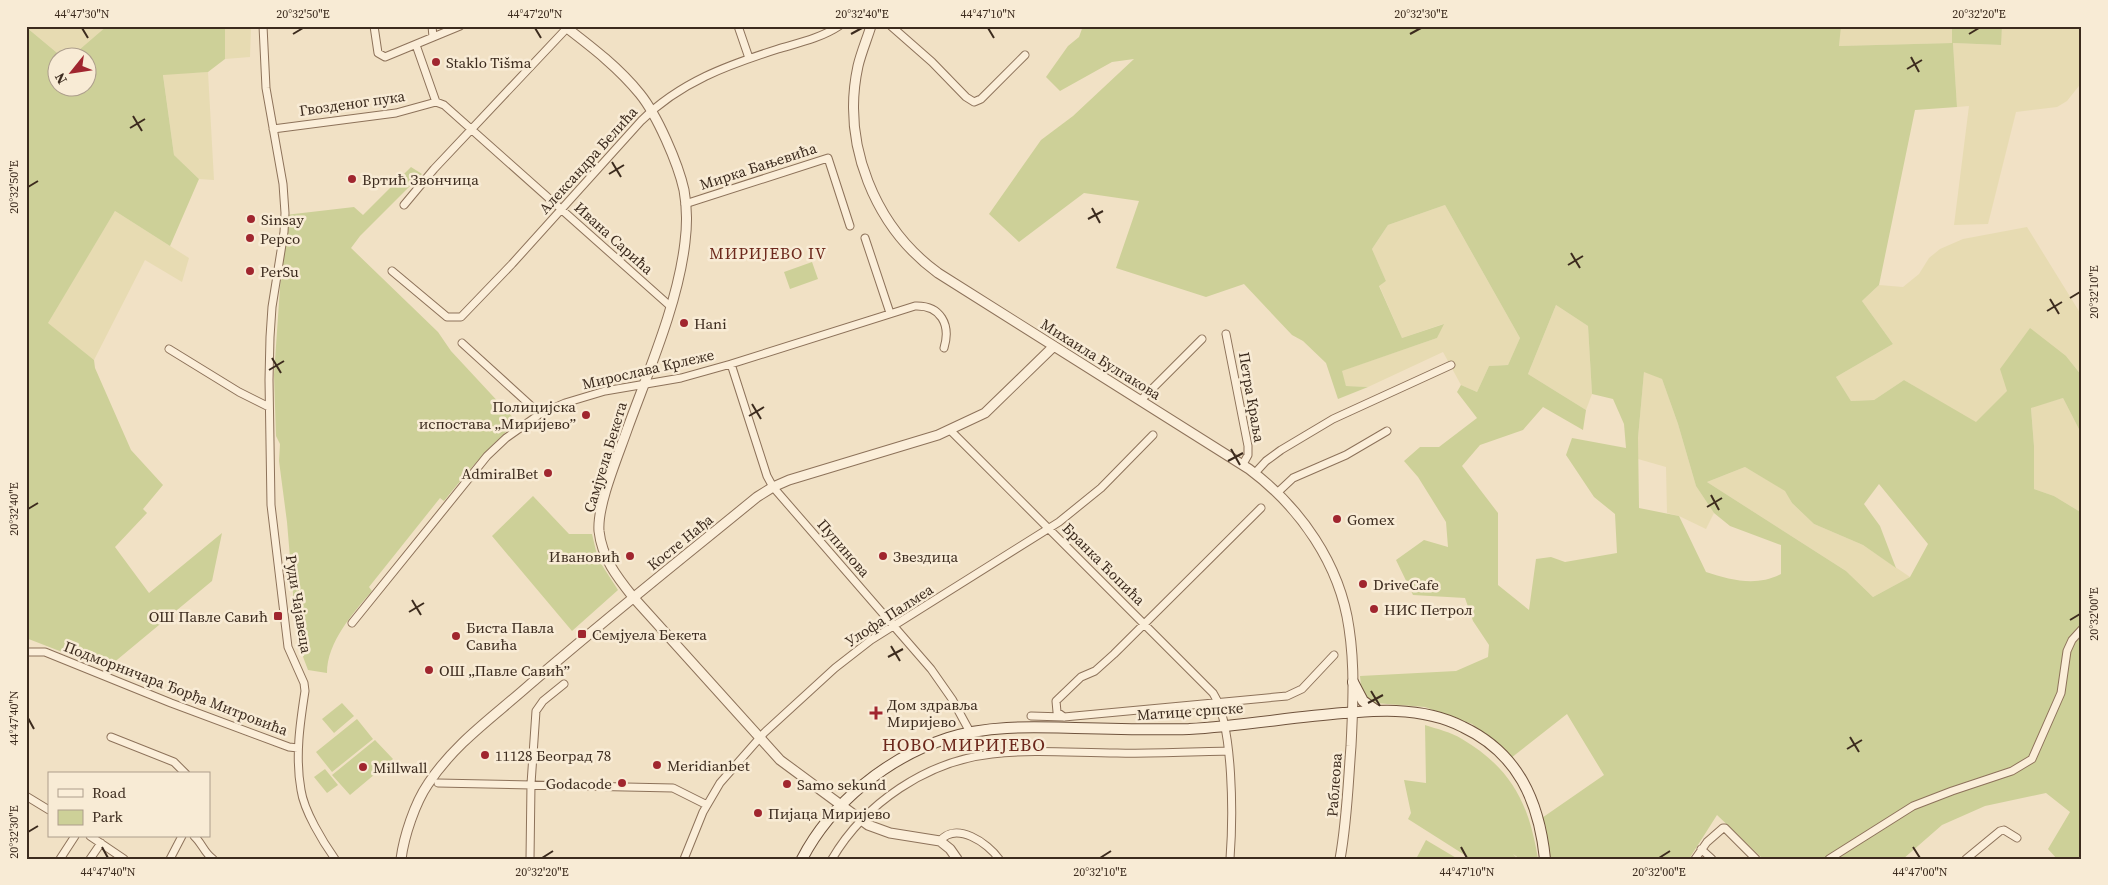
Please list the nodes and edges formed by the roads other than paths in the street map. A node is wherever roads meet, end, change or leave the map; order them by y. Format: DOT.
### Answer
graph roads {
  1 [pos="263,26"];
  2 [pos="374,26"];
  3 [pos="432,26"];
  4 [pos="460,26"];
  5 [pos="738,26"];
  6 [pos="839,26"];
  7 [pos="871,26"];
  8 [pos="891,26"];
  9 [pos="565,28"];
  10 [pos="432,37"];
  11 [pos="416,45"];
  12 [pos="1025,54"];
  13 [pos="750,58"];
  14 [pos="436,102"];
  15 [pos="651,111"];
  16 [pos="273,129"];
  17 [pos="472,130"];
  18 [pos="685,204"];
  19 [pos="404,205"];
  20 [pos="562,209"];
  21 [pos="850,226"];
  22 [pos="865,238"];
  23 [pos="392,271"];
  24 [pos="670,306"];
  25 [pos="890,313"];
  26 [pos="1226,334"];
  27 [pos="1202,339"];
  28 [pos="462,343"];
  29 [pos="1054,346"];
  30 [pos="944,348"];
  31 [pos="169,349"];
  32 [pos="731,364"];
  33 [pos="1451,365"];
  34 [pos="643,383"];
  35 [pos="1141,400"];
  36 [pos="269,407"];
  37 [pos="540,414"];
  38 [pos="950,430"];
  39 [pos="1387,431"];
  40 [pos="1153,435"];
  41 [pos="1243,464"];
  42 [pos="1255,473"];
  43 [pos="773,487"];
  44 [pos="1277,493"];
  45 [pos="1261,508"];
  46 [pos="1049,530"];
  47 [pos="633,598"];
  48 [pos="352,623"];
  49 [pos="1144,623"];
  50 [pos="894,626"];
  51 [pos="2082,629"];
  52 [pos="26,652"];
  53 [pos="1334,655"];
  54 [pos="1353,682"];
  55 [pos="564,684"];
  56 [pos="1220,703"];
  57 [pos="1378,711"];
  58 [pos="1352,712"];
  59 [pos="1032,716"];
  60 [pos="1064,717"];
  61 [pos="1224,725"];
  62 [pos="970,732"];
  63 [pos="112,737"];
  64 [pos="759,738"];
  65 [pos="298,748"];
  66 [pos="1228,751"];
  67 [pos="184,772"];
  68 [pos="438,783"];
  69 [pos="532,784"];
  70 [pos="26,796"];
  71 [pos="707,805"];
  72 [pos="841,806"];
  73 [pos="48,809"];
  74 [pos="861,820"];
  75 [pos="73,838"];
  76 [pos="93,838"];
  77 [pos="181,838"];
  78 [pos="196,838"];
  79 [pos="2017,838"];
  80 [pos="940,841"];
  81 [pos="101,843"];
  82 [pos="1701,849"];
  83 [pos="332,858"];
  84 [pos="60,859"];
  85 [pos="90,859"];
  86 [pos="124,859"];
  87 [pos="170,859"];
  88 [pos="213,859"];
  89 [pos="400,859"];
  90 [pos="530,859"];
  91 [pos="684,859"];
  92 [pos="802,859"];
  93 [pos="832,859"];
  94 [pos="957,859"];
  95 [pos="999,859"];
  96 [pos="1230,859"];
  97 [pos="1340,859"];
  98 [pos="1545,859"];
  99 [pos="1696,859"];
  100 [pos="1712,859"];
  101 [pos="1756,859"];
  102 [pos="1829,859"];
  103 [pos="1966,859"];
  1 -- 16 [label="street, Руди Чајавеца"];
  2 -- 11 [label="street"];
  3 -- 10 [label="street"];
  4 -- 10 [label="street"];
  5 -- 13 [label="street"];
  6 -- 13 [label="street, Александра Белића"];
  7 -- 29 [label="street, Михаила Булгакова"];
  8 -- 12 [label="street"];
  9 -- 15 [label="street, Самјуела Бекета"];
  9 -- 17 [label="street"];
  10 -- 11 [label="street"];
  11 -- 14 [label="street"];
  13 -- 15 [label="street, Александра Белића"];
  14 -- 16 [label="street, Гвозденог пука"];
  14 -- 17 [label="street, Ивана Сарића"];
  15 -- 18 [label="street, Самјуела Бекета"];
  15 -- 20 [label="street, Александра Белића"];
  16 -- 36 [label="street, Руди Чајавеца"];
  17 -- 19 [label="street"];
  17 -- 20 [label="street, Ивана Сарића"];
  18 -- 21 [label="street, Мирка Бањевића"];
  18 -- 24 [label="street, Самјуела Бекета"];
  20 -- 23 [label="street, Александра Белића"];
  20 -- 24 [label="street, Ивана Сарића"];
  22 -- 25 [label="street"];
  24 -- 34 [label="street, Самјуела Бекета"];
  25 -- 30 [label="street, Мирослава Крлеже"];
  25 -- 32 [label="street, Мирослава Крлеже"];
  26 -- 41 [label="street, Петра Краља"];
  27 -- 35 [label="street"];
  28 -- 37 [label="street"];
  29 -- 35 [label="street, Михаила Булгакова"];
  29 -- 38 [label="street, Косте Нађа"];
  31 -- 36 [label="street"];
  32 -- 34 [label="street, Мирослава Крлеже"];
  32 -- 43 [label="street, Пупинова"];
  33 -- 42 [label="street"];
  34 -- 37 [label="street, Мирослава Крлеже"];
  34 -- 47 [label="street, Самјуела Бекета"];
  35 -- 41 [label="street, Михаила Булгакова"];
  36 -- 65 [label="street, Руди Чајавеца"];
  37 -- 48 [label="street, Мирослава Крлеже"];
  38 -- 43 [label="street, Косте Нађа"];
  38 -- 46 [label="street, Бранка Ћопића"];
  39 -- 44 [label="street"];
  40 -- 46 [label="street, Улофа Палмеа"];
  41 -- 42 [label="street, Михаила Булгакова"];
  42 -- 44 [label="street, Михаила Булгакова"];
  43 -- 47 [label="street, Косте Нађа"];
  43 -- 50 [label="street, Пупинова"];
  44 -- 54 [label="street, Михаила Булгакова"];
  45 -- 49 [label="street"];
  46 -- 49 [label="street, Бранка Ћопића"];
  46 -- 50 [label="street, Улофа Палмеа"];
  47 -- 64 [label="street, Самјуела Бекета"];
  47 -- 89 [label="street, Косте Нађа"];
  49 -- 56 [label="street, Бранка Ћопића"];
  49 -- 60 [label="street"];
  50 -- 62 [label="street, Пупинова"];
  50 -- 64 [label="street, Улофа Палмеа"];
  51 -- 102 [label="street"];
  52 -- 65 [label="street, Подморничара Ђорђа Митровића"];
  53 -- 56 [label="street, Матице српске"];
  54 -- 57 [label="main road"];
  54 -- 58 [label="street, Михаила Булгакова"];
  55 -- 69 [label="street"];
  56 -- 60 [label="street, Матице српске"];
  56 -- 61 [label="street, Бранка Ћопића"];
  57 -- 58 [label="main road, Матице српске"];
  57 -- 98 [label="main road, Матице српске"];
  58 -- 61 [label="main road, Матице српске"];
  58 -- 97 [label="street, Раблеова"];
  59 -- 60 [label="street, Матице српске"];
  61 -- 62 [label="main road, Матице српске"];
  61 -- 66 [label="street, Бранка Ћопића"];
  62 -- 72 [label="main road, Матице српске"];
  63 -- 67 [label="street"];
  64 -- 71 [label="street, Улофа Палмеа"];
  64 -- 72 [label="street, Самјуела Бекета"];
  65 -- 83 [label="street, Руди Чајавеца"];
  66 -- 74 [label="street"];
  66 -- 96 [label="street, Бранка Ћопића"];
  68 -- 69 [label="street"];
  69 -- 71 [label="street"];
  69 -- 90 [label="street"];
  70 -- 73 [label="street"];
  71 -- 91 [label="street, Улофа Палмеа"];
  72 -- 74 [label="street, Самјуела Бекета"];
  72 -- 92 [label="main road, Матице српске"];
  74 -- 80 [label="street, Самјуела Бекета"];
  74 -- 93 [label="street"];
  75 -- 84 [label="street"];
  76 -- 81 [label="street"];
  77 -- 87 [label="street"];
  78 -- 88 [label="street"];
  79 -- 103 [label="street"];
  80 -- 94 [label="street"];
  80 -- 95 [label="street"];
  81 -- 85 [label="street"];
  81 -- 86 [label="street"];
  82 -- 99 [label="street"];
  82 -- 100 [label="street"];
  82 -- 101 [label="street"];
}
